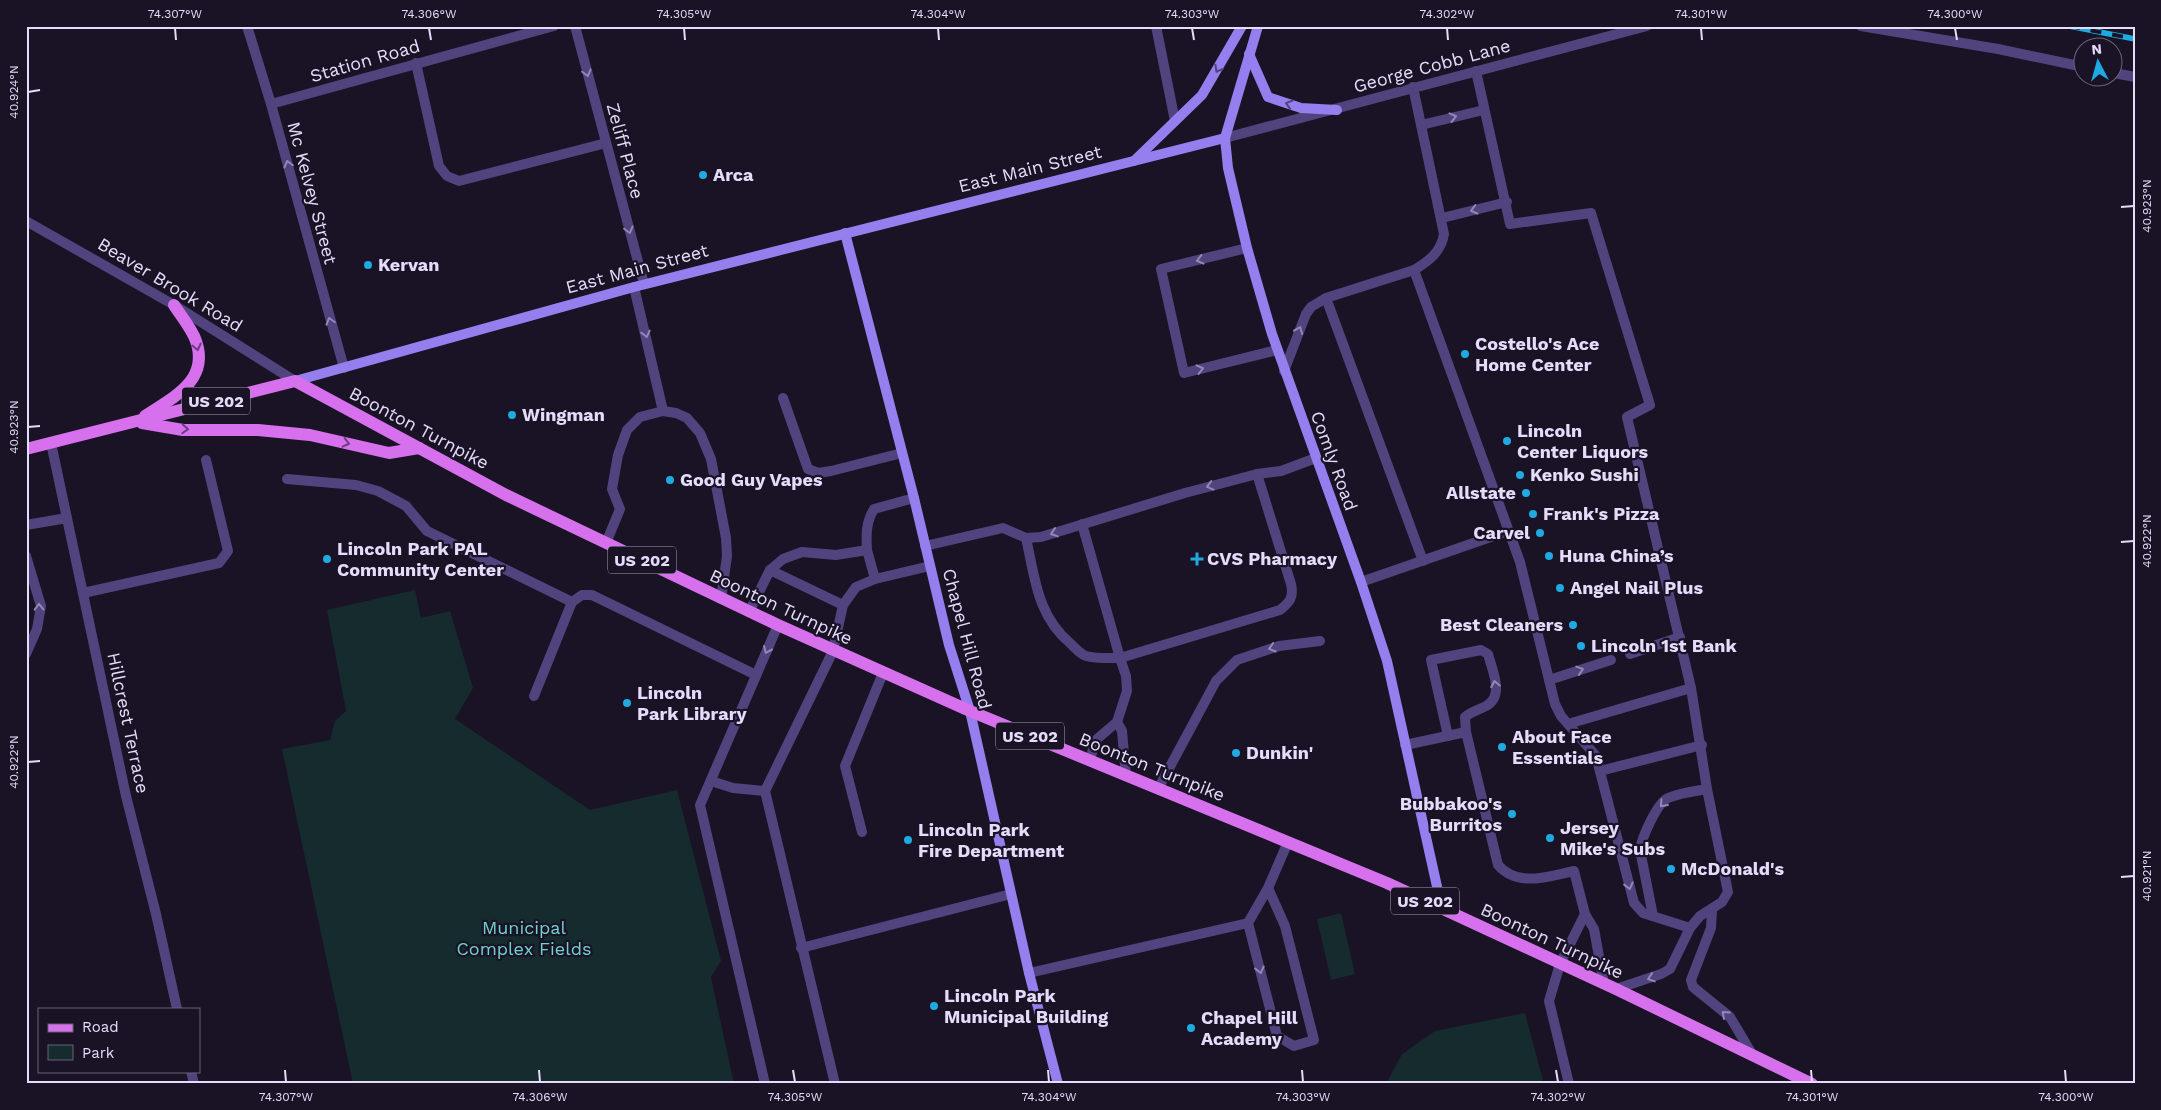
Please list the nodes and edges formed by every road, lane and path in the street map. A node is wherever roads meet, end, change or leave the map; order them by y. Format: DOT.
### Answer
graph roads {
  1 [pos="248,26"];
  2 [pos="554,26"];
  3 [pos="574,26"];
  4 [pos="1156,26"];
  5 [pos="1242,26"];
  6 [pos="1258,26"];
  7 [pos="1647,26"];
  8 [pos="1861,26"];
  9 [pos="1249,54"];
  10 [pos="416,63"];
  11 [pos="2074,65"];
  12 [pos="1476,71"];
  13 [pos="1413,87"];
  14 [pos="271,104"];
  15 [pos="1337,110"];
  16 [pos="1484,110"];
  17 [pos="1175,120"];
  18 [pos="1421,125"];
  19 [pos="1225,138"];
  20 [pos="606,143"];
  21 [pos="1134,162"];
  22 [pos="1507,202"];
  23 [pos="1442,218"];
  24 [pos="26,221"];
  25 [pos="845,233"];
  26 [pos="1247,248"];
  27 [pos="1414,270"];
  28 [pos="639,286"];
  29 [pos="1326,298"];
  30 [pos="174,305"];
  31 [pos="1276,350"];
  32 [pos="344,368"];
  33 [pos="1284,371"];
  34 [pos="295,381"];
  35 [pos="783,398"];
  36 [pos="664,411"];
  37 [pos="137,422"];
  38 [pos="56,442"];
  39 [pos="420,448"];
  40 [pos="26,449"];
  41 [pos="902,453"];
  42 [pos="1316,458"];
  43 [pos="206,460"];
  44 [pos="1257,474"];
  45 [pos="287,479"];
  46 [pos="914,498"];
  47 [pos="67,518"];
  48 [pos="1082,524"];
  49 [pos="26,525"];
  50 [pos="1508,531"];
  51 [pos="1026,538"];
  52 [pos="606,543"];
  53 [pos="925,546"];
  54 [pos="867,550"];
  55 [pos="26,556"];
  56 [pos="1423,561"];
  57 [pos="930,566"];
  58 [pos="770,570"];
  59 [pos="875,579"];
  60 [pos="1362,582"];
  61 [pos="84,593"];
  62 [pos="721,599"];
  63 [pos="572,602"];
  64 [pos="843,605"];
  65 [pos="749,612"];
  66 [pos="778,625"];
  67 [pos="1680,638"];
  68 [pos="1320,641"];
  69 [pos="833,651"];
  70 [pos="26,654"];
  71 [pos="1630,654"];
  72 [pos="1120,658"];
  73 [pos="1611,660"];
  74 [pos="883,673"];
  75 [pos="756,675"];
  76 [pos="1549,680"];
  77 [pos="1691,688"];
  78 [pos="534,696"];
  79 [pos="970,711"];
  80 [pos="1117,722"];
  81 [pos="1568,724"];
  82 [pos="1466,732"];
  83 [pos="1448,736"];
  84 [pos="1702,745"];
  85 [pos="1405,746"];
  86 [pos="1089,761"];
  87 [pos="1600,771"];
  88 [pos="1126,776"];
  89 [pos="710,781"];
  90 [pos="1707,788"];
  91 [pos="1158,789"];
  92 [pos="765,791"];
  93 [pos="862,832"];
  94 [pos="1288,842"];
  95 [pos="1268,888"];
  96 [pos="1011,894"];
  97 [pos="1442,909"];
  98 [pos="1712,910"];
  99 [pos="1585,914"];
  100 [pos="1653,916"];
  101 [pos="1248,923"];
  102 [pos="1690,928"];
  103 [pos="801,948"];
  104 [pos="1560,964"];
  105 [pos="1029,973"];
  106 [pos="1610,986"];
  107 [pos="177,1008"];
  108 [pos="1752,1054"];
  109 [pos="765,1084"];
  110 [pos="835,1084"];
  111 [pos="1058,1084"];
  112 [pos="1569,1084"];
  113 [pos="1812,1084"];
  1 -- 14 [label="street, Mc Kelvey Street"];
  2 -- 10 [label="street, Station Road"];
  3 -- 20 [label="street, Zeliff Place, one-way"];
  4 -- 17 [label="street"];
  5 -- 17 [label="main road, one-way"];
  6 -- 9 [label="main road, Comly Road"];
  7 -- 12 [label="street, George Cobb Lane"];
  8 -- 11 [label="street"];
  15 -- 9 [label="main road, one-way"];
  9 -- 19 [label="main road, Comly Road"];
  10 -- 14 [label="street, Station Road"];
  10 -- 20 [label="street"];
  12 -- 13 [label="street, George Cobb Lane"];
  12 -- 16 [label="street"];
  13 -- 15 [label="street, George Cobb Lane"];
  13 -- 18 [label="street"];
  32 -- 14 [label="street, Mc Kelvey Street, one-way"];
  15 -- 19 [label="street, George Cobb Lane"];
  18 -- 16 [label="street, one-way"];
  16 -- 22 [label="street"];
  17 -- 21 [label="main road"];
  18 -- 23 [label="street"];
  19 -- 21 [label="main road, East Main Street"];
  19 -- 26 [label="main road, Comly Road"];
  20 -- 28 [label="street, Zeliff Place, one-way"];
  21 -- 25 [label="main road, East Main Street"];
  22 -- 23 [label="street, one-way"];
  22 -- 67 [label="street"];
  23 -- 27 [label="street"];
  24 -- 30 [label="street, Beaver Brook Road"];
  25 -- 28 [label="main road, East Main Street"];
  25 -- 41 [label="main road, Chapel Hill Road"];
  26 -- 31 [label="main road, Comly Road"];
  26 -- 31 [label="street, one-way"];
  27 -- 29 [label="street"];
  27 -- 50 [label="street"];
  28 -- 32 [label="main road, East Main Street"];
  28 -- 36 [label="street, Zeliff Place, one-way"];
  33 -- 29 [label="street, one-way"];
  29 -- 56 [label="street"];
  30 -- 34 [label="street, Beaver Brook Road"];
  30 -- 37 [label="main road, one-way"];
  31 -- 33 [label="main road, Comly Road"];
  32 -- 34 [label="main road, East Main Street"];
  33 -- 42 [label="main road, Comly Road"];
  34 -- 37 [label="main road, East Main Street / US 202"];
  34 -- 39 [label="main road, Boonton Turnpike / US 202"];
  35 -- 41 [label="street"];
  36 -- 52 [label="street"];
  36 -- 62 [label="street"];
  37 -- 38 [label="main road, East Main Street / US 202"];
  37 -- 39 [label="main road, US 202, one-way"];
  38 -- 40 [label="main road, US 202"];
  38 -- 47 [label="street, Hillcrest Terrace"];
  39 -- 52 [label="main road, Boonton Turnpike / US 202"];
  41 -- 46 [label="main road, Chapel Hill Road"];
  42 -- 44 [label="street"];
  42 -- 60 [label="main road, Comly Road"];
  43 -- 61 [label="street"];
  44 -- 48 [label="street, one-way"];
  44 -- 72 [label="street"];
  45 -- 63 [label="street"];
  46 -- 53 [label="main road, Chapel Hill Road"];
  46 -- 54 [label="street"];
  47 -- 49 [label="street"];
  47 -- 61 [label="street, Hillcrest Terrace"];
  48 -- 51 [label="street, one-way"];
  48 -- 72 [label="street"];
  50 -- 56 [label="street"];
  50 -- 76 [label="street"];
  51 -- 53 [label="street"];
  51 -- 72 [label="street"];
  52 -- 62 [label="main road, Boonton Turnpike / US 202"];
  53 -- 57 [label="main road, Chapel Hill Road"];
  54 -- 58 [label="street"];
  54 -- 59 [label="street"];
  70 -- 55 [label="street, one-way"];
  56 -- 60 [label="street"];
  57 -- 59 [label="street"];
  57 -- 79 [label="main road, Chapel Hill Road"];
  58 -- 64 [label="street"];
  58 -- 65 [label="street"];
  59 -- 64 [label="street"];
  60 -- 85 [label="main road, Comly Road"];
  61 -- 107 [label="street, Hillcrest Terrace"];
  62 -- 65 [label="main road, Boonton Turnpike / US 202"];
  63 -- 75 [label="street"];
  63 -- 78 [label="street"];
  64 -- 69 [label="street"];
  65 -- 66 [label="main road, Boonton Turnpike / US 202"];
  66 -- 69 [label="main road, Boonton Turnpike / US 202"];
  66 -- 75 [label="street, one-way"];
  67 -- 71 [label="street"];
  67 -- 77 [label="street"];
  68 -- 91 [label="street, one-way"];
  69 -- 74 [label="main road, Boonton Turnpike / US 202"];
  69 -- 92 [label="street"];
  72 -- 80 [label="street"];
  76 -- 73 [label="street, one-way"];
  74 -- 79 [label="main road, Boonton Turnpike / US 202"];
  74 -- 93 [label="street"];
  75 -- 89 [label="street"];
  76 -- 81 [label="street"];
  77 -- 81 [label="street"];
  77 -- 84 [label="street"];
  79 -- 86 [label="main road, Boonton Turnpike / US 202"];
  79 -- 96 [label="main road, Chapel Hill Road"];
  80 -- 86 [label="street"];
  80 -- 88 [label="street"];
  81 -- 87 [label="street"];
  82 -- 83 [label="street"];
  82 -- 83 [label="street, one-way"];
  82 -- 99 [label="street"];
  83 -- 85 [label="street"];
  84 -- 87 [label="street"];
  84 -- 90 [label="street"];
  85 -- 97 [label="main road, Comly Road"];
  86 -- 88 [label="main road, Boonton Turnpike / US 202"];
  87 -- 100 [label="street, one-way"];
  88 -- 91 [label="main road, Boonton Turnpike / US 202"];
  89 -- 92 [label="street"];
  89 -- 109 [label="street"];
  90 -- 98 [label="street"];
  90 -- 100 [label="street, one-way"];
  91 -- 94 [label="main road, Boonton Turnpike / US 202"];
  92 -- 103 [label="street"];
  94 -- 95 [label="street"];
  94 -- 97 [label="main road, Boonton Turnpike / US 202"];
  95 -- 101 [label="street"];
  101 -- 95 [label="street, one-way"];
  96 -- 103 [label="street"];
  96 -- 105 [label="main road, Chapel Hill Road"];
  97 -- 104 [label="main road, Boonton Turnpike / US 202"];
  98 -- 102 [label="street"];
  108 -- 98 [label="street, one-way"];
  99 -- 104 [label="street"];
  99 -- 106 [label="street"];
  100 -- 102 [label="street"];
  101 -- 105 [label="street"];
  102 -- 106 [label="street, one-way"];
  103 -- 110 [label="street"];
  104 -- 106 [label="main road, Boonton Turnpike / US 202"];
  104 -- 112 [label="street"];
  105 -- 111 [label="main road, Chapel Hill Road"];
  106 -- 108 [label="main road, Boonton Turnpike / US 202"];
  108 -- 113 [label="main road, Boonton Turnpike / US 202"];
}
